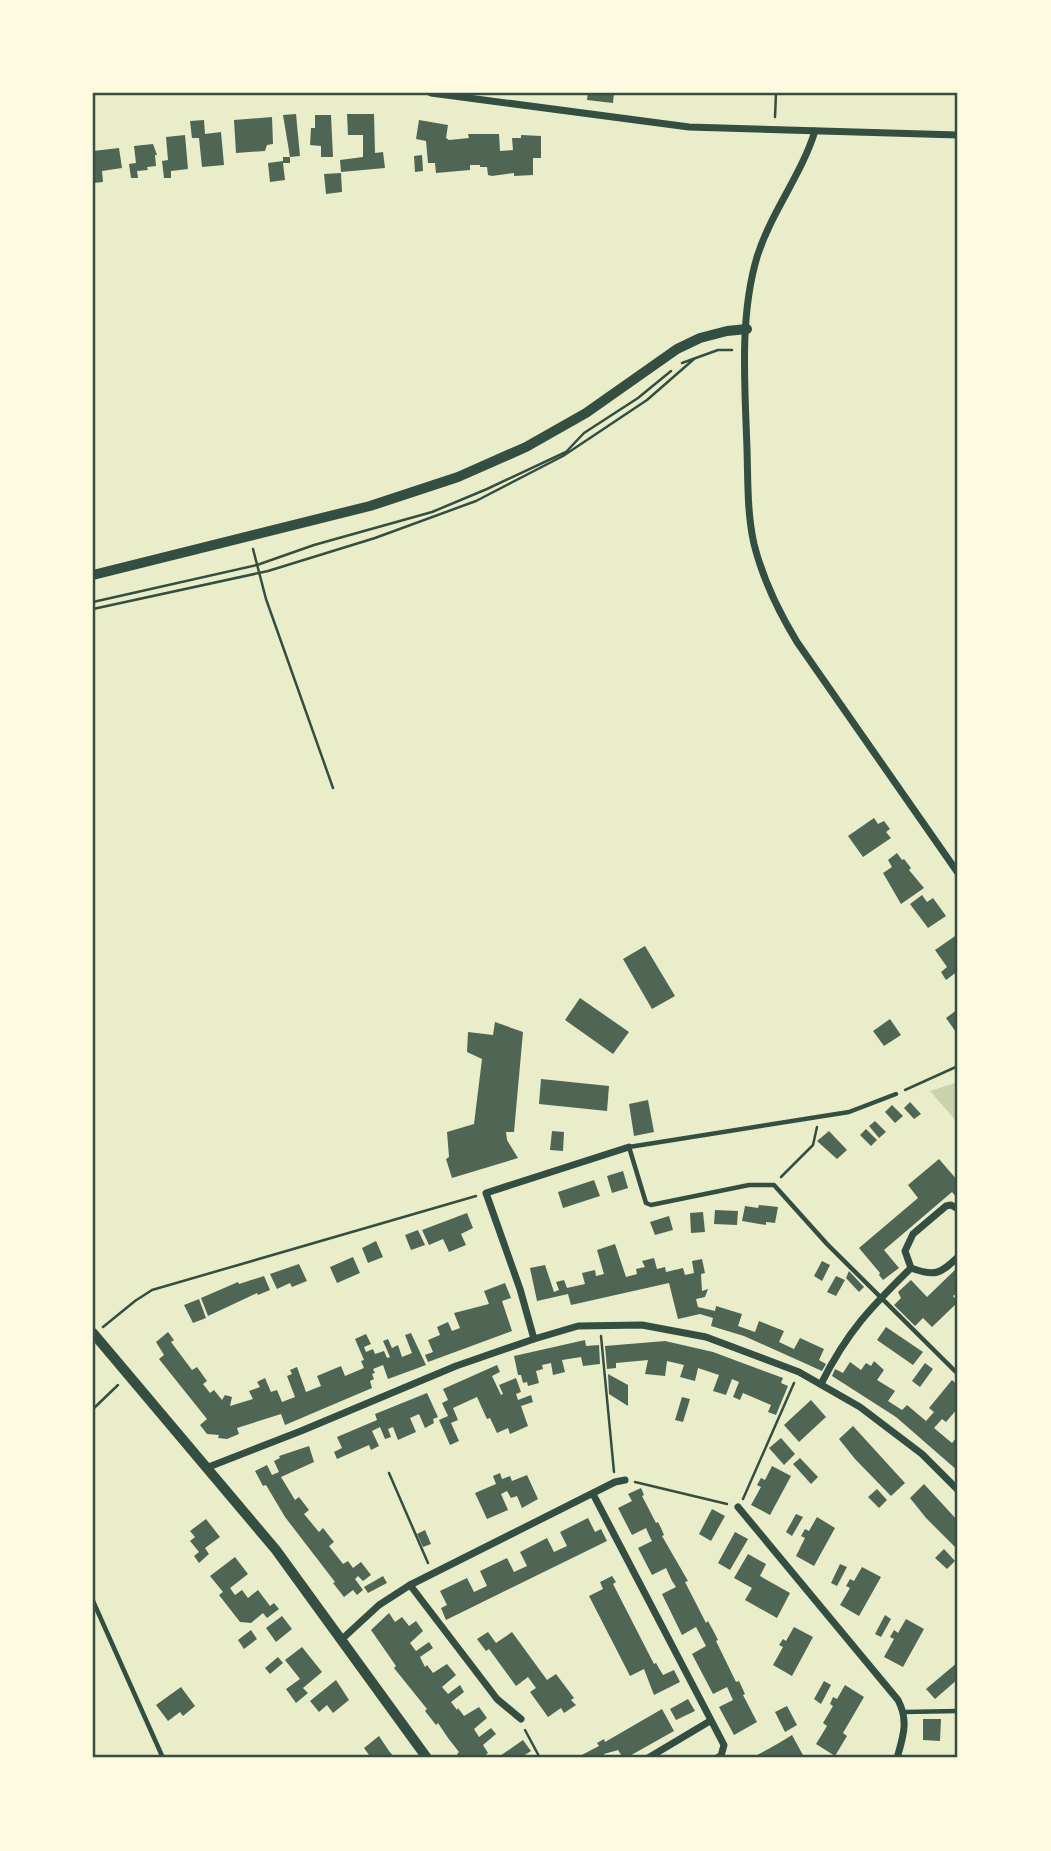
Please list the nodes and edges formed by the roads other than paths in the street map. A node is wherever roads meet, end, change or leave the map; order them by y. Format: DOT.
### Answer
graph roads {
  1 [pos="430,93"];
  2 [pos="815,131"];
  3 [pos="958,135"];
  4 [pos="747,329"];
  5 [pos="93,575"];
  6 [pos="958,873"];
  7 [pos="896,1094"];
  8 [pos="629,1147"];
  9 [pos="958,1209"];
  10 [pos="958,1257"];
  11 [pos="911,1268"];
  12 [pos="881,1297"];
  13 [pos="96,1332"];
  14 [pos="534,1339"];
  15 [pos="958,1374"];
  16 [pos="821,1384"];
  17 [pos="206,1468"];
  18 [pos="625,1480"];
  19 [pos="958,1490"];
  20 [pos="593,1494"];
  21 [pos="738,1507"];
  22 [pos="410,1585"];
  23 [pos="93,1601"];
  24 [pos="341,1640"];
  25 [pos="958,1711"];
  26 [pos="904,1712"];
  27 [pos="521,1719"];
  28 [pos="710,1721"];
  29 [pos="163,1758"];
  30 [pos="427,1758"];
  31 [pos="648,1758"];
  32 [pos="717,1758"];
  33 [pos="897,1758"];
  1 -- 2 [label="street"];
  2 -- 3 [label="street"];
  2 -- 4 [label="street"];
  4 -- 5 [label="street"];
  4 -- 6 [label="street"];
  7 -- 8 [label="lane"];
  8 -- 12 [label="lane"];
  8 -- 14 [label="street"];
  9 -- 11 [label="street"];
  10 -- 11 [label="street"];
  11 -- 12 [label="street"];
  12 -- 15 [label="lane"];
  12 -- 16 [label="street"];
  13 -- 17 [label="street"];
  14 -- 16 [label="street"];
  14 -- 17 [label="street"];
  16 -- 19 [label="street"];
  17 -- 24 [label="street"];
  18 -- 20 [label="street"];
  20 -- 22 [label="street"];
  20 -- 28 [label="street"];
  21 -- 26 [label="street"];
  22 -- 24 [label="street"];
  22 -- 27 [label="street"];
  23 -- 29 [label="lane"];
  24 -- 30 [label="street"];
  25 -- 26 [label="lane"];
  26 -- 33 [label="street"];
  28 -- 31 [label="street"];
  28 -- 32 [label="street"];
}
